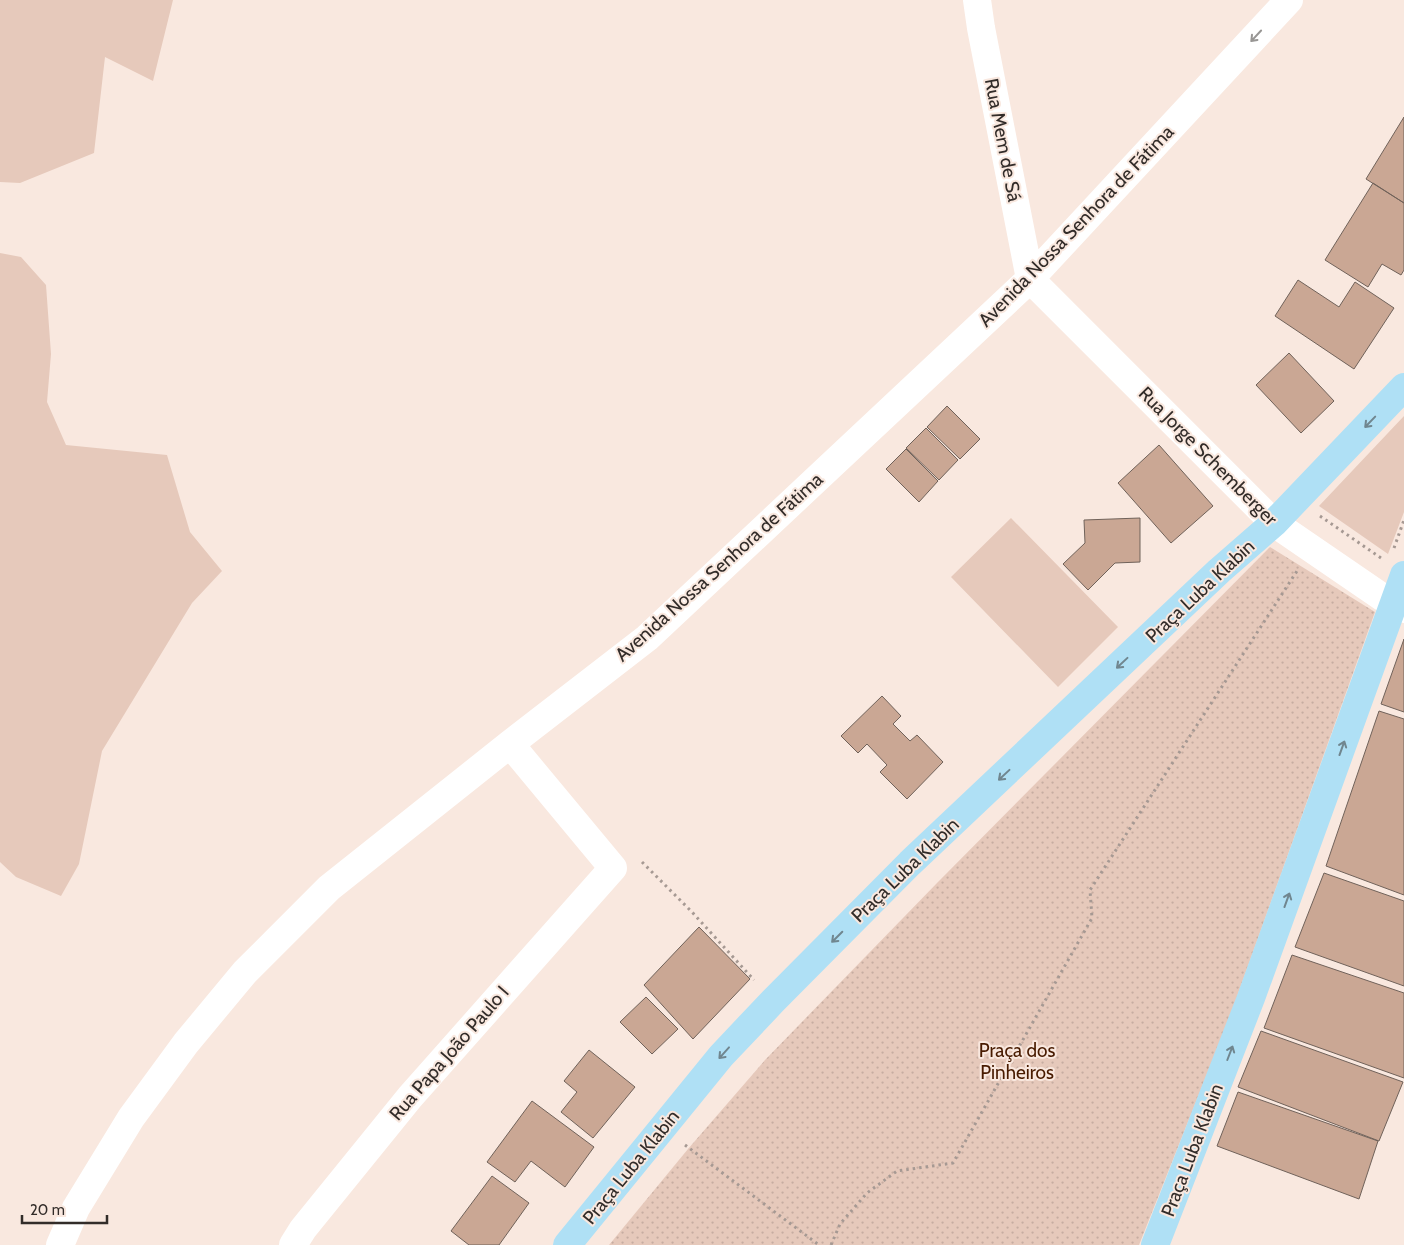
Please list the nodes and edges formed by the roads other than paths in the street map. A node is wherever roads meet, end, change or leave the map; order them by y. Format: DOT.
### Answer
graph roads {
  1 [pos="977,0"];
  2 [pos="994,0"];
  3 [pos="1289,0"];
  4 [pos="981,28"];
  5 [pos="1030,279"];
  6 [pos="1404,387"];
  7 [pos="1274,523"];
  8 [pos="1396,569"];
  9 [pos="1399,607"];
  10 [pos="510,744"];
  11 [pos="60,1245"];
  12 [pos="292,1245"];
  13 [pos="567,1245"];
  14 [pos="1155,1245"];
  1 -- 4 [label="street, Rua Mem de Sá"];
  2 -- 4 [label="street"];
  3 -- 5 [label="street, Avenida Nossa Senhora de Fátima, one-way"];
  4 -- 5 [label="street, Rua Mem de Sá"];
  5 -- 7 [label="street, Rua Jorge Schemberger"];
  5 -- 10 [label="street, Avenida Nossa Senhora de Fátima"];
  6 -- 7 [label="main road, Praça Luba Klabin, one-way"];
  7 -- 9 [label="street, Rua Jorge Schemberger"];
  7 -- 13 [label="main road, Praça Luba Klabin, one-way"];
  8 -- 9 [label="main road, Praça Luba Klabin"];
  14 -- 9 [label="main road, Praça Luba Klabin, one-way"];
  10 -- 11 [label="street, Avenida Nossa Senhora de Fátima"];
  10 -- 12 [label="street, Rua Papa João Paulo I"];
}
